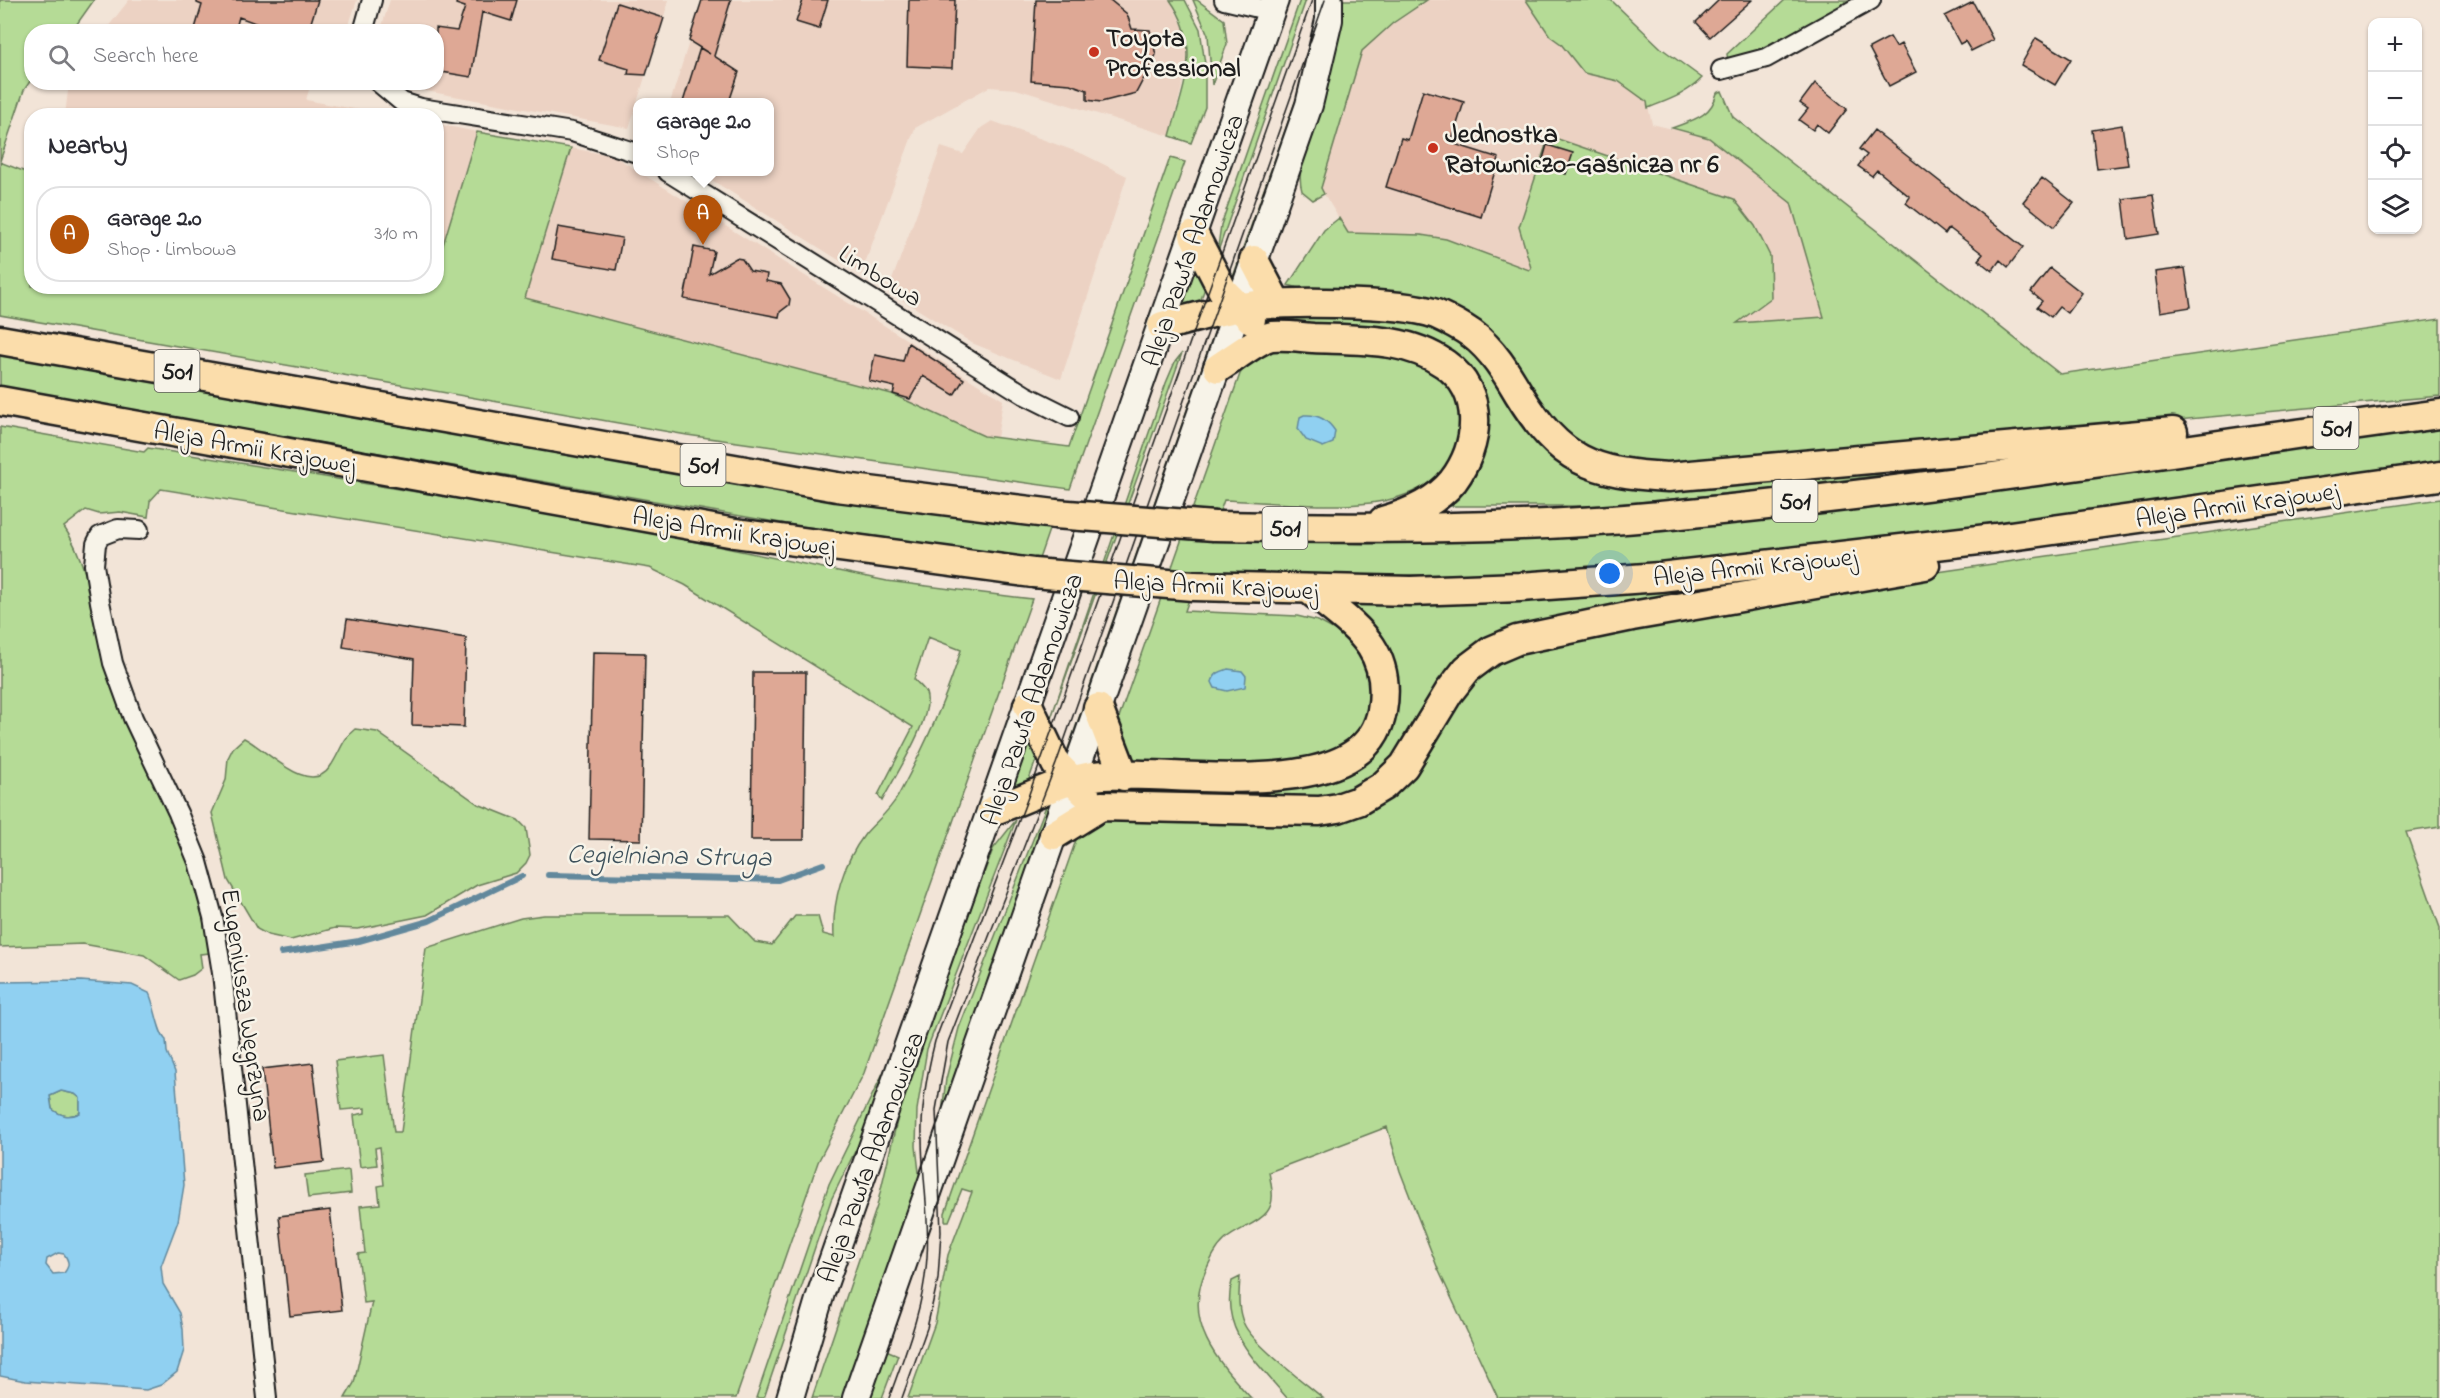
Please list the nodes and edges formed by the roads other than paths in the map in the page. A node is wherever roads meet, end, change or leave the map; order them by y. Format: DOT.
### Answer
graph roads {
  1 [pos="372,0"];
  2 [pos="1224,0"];
  3 [pos="1329,0"];
  4 [pos="1871,0"];
  5 [pos="1273,6"];
  6 [pos="365,24"];
  7 [pos="1721,70"];
  8 [pos="388,90"];
  9 [pos="421,108"];
  10 [pos="444,112"];
  11 [pos="633,152"];
  12 [pos="676,176"];
  13 [pos="1194,235"];
  14 [pos="1254,260"];
  15 [pos="1277,304"];
  16 [pos="1238,308"];
  17 [pos="1162,326"];
  18 [pos="1270,336"];
  19 [pos="0,340"];
  20 [pos="1218,368"];
  21 [pos="0,401"];
  22 [pos="2440,414"];
  23 [pos="1069,417"];
  24 [pos="2233,442"];
  25 [pos="2440,476"];
  26 [pos="1355,529"];
  27 [pos="139,530"];
  28 [pos="1996,538"];
  29 [pos="1311,591"];
  30 [pos="1029,705"];
  31 [pos="1098,708"];
  32 [pos="1124,776"];
  33 [pos="1071,782"];
  34 [pos="1101,806"];
  35 [pos="992,811"];
  36 [pos="1054,835"];
  37 [pos="267,1398"];
  38 [pos="790,1398"];
  39 [pos="856,1398"];
  1 -- 6 [label="street"];
  2 -- 5 [label="street"];
  3 -- 14 [label="main road"];
  4 -- 7 [label="street"];
  5 -- 13 [label="main road, Aleja Pawła Adamowicza"];
  8 -- 9 [label="street"];
  10 -- 11 [label="street"];
  12 -- 23 [label="street, Limbowa"];
  13 -- 16 [label="main road"];
  13 -- 17 [label="main road, Aleja Pawła Adamowicza"];
  14 -- 15 [label="main road"];
  14 -- 16 [label="main road"];
  15 -- 16 [label="main road"];
  15 -- 24 [label="main road"];
  16 -- 17 [label="main road"];
  16 -- 18 [label="main road"];
  16 -- 20 [label="main road"];
  17 -- 30 [label="main road, Aleja Pawła Adamowicza"];
  18 -- 20 [label="main road"];
  18 -- 26 [label="main road"];
  19 -- 26 [label="main road, 501, bridge"];
  20 -- 31 [label="main road"];
  21 -- 29 [label="main road, Aleja Armii Krajowej / 501, bridge"];
  22 -- 24 [label="main road, 501"];
  24 -- 26 [label="main road, 501"];
  25 -- 28 [label="main road, Aleja Armii Krajowej / 501"];
  27 -- 37 [label="street, Eugeniusza Węgrzyna"];
  28 -- 29 [label="main road, Aleja Armii Krajowej / 501"];
  28 -- 34 [label="main road"];
  29 -- 32 [label="main road"];
  30 -- 33 [label="main road"];
  30 -- 35 [label="main road, Aleja Pawła Adamowicza"];
  31 -- 32 [label="main road"];
  31 -- 33 [label="main road"];
  32 -- 33 [label="main road"];
  33 -- 34 [label="main road"];
  33 -- 35 [label="main road"];
  33 -- 36 [label="main road"];
  34 -- 36 [label="main road"];
  35 -- 38 [label="main road, Aleja Pawła Adamowicza"];
  36 -- 39 [label="main road"];
}
